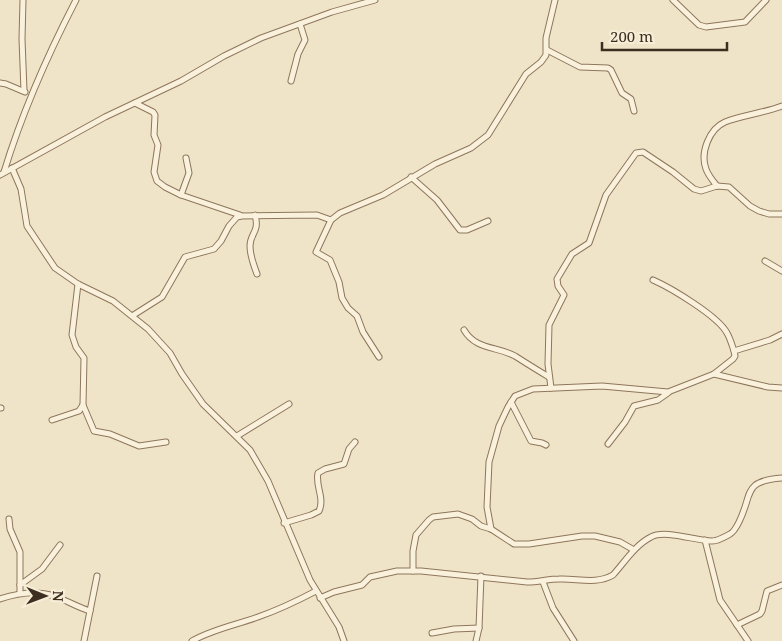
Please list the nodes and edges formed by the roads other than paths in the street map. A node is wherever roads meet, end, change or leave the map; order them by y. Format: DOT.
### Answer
graph roads {
  1 [pos="23,0"];
  2 [pos="76,0"];
  3 [pos="345,0"];
  4 [pos="375,0"];
  5 [pos="555,0"];
  6 [pos="673,0"];
  7 [pos="766,0"];
  8 [pos="346,8"];
  9 [pos="300,24"];
  10 [pos="547,50"];
  11 [pos="291,80"];
  12 [pos="0,83"];
  13 [pos="24,91"];
  14 [pos="31,95"];
  15 [pos="135,103"];
  16 [pos="782,106"];
  17 [pos="634,111"];
  18 [pos="186,158"];
  19 [pos="12,168"];
  20 [pos="2,174"];
  21 [pos="412,177"];
  22 [pos="717,186"];
  23 [pos="181,195"];
  24 [pos="782,214"];
  25 [pos="255,215"];
  26 [pos="242,216"];
  27 [pos="331,220"];
  28 [pos="488,221"];
  29 [pos="765,260"];
  30 [pos="782,271"];
  31 [pos="257,274"];
  32 [pos="653,280"];
  33 [pos="78,284"];
  34 [pos="132,316"];
  35 [pos="464,330"];
  36 [pos="782,334"];
  37 [pos="734,351"];
  38 [pos="379,357"];
  39 [pos="714,374"];
  40 [pos="548,378"];
  41 [pos="551,388"];
  42 [pos="782,388"];
  43 [pos="668,392"];
  44 [pos="511,402"];
  45 [pos="289,404"];
  46 [pos="83,405"];
  47 [pos="52,420"];
  48 [pos="237,436"];
  49 [pos="166,442"];
  50 [pos="355,442"];
  51 [pos="608,444"];
  52 [pos="546,445"];
  53 [pos="782,478"];
  54 [pos="9,519"];
  55 [pos="284,523"];
  56 [pos="491,529"];
  57 [pos="705,540"];
  58 [pos="60,545"];
  59 [pos="634,550"];
  60 [pos="414,570"];
  61 [pos="97,576"];
  62 [pos="481,576"];
  63 [pos="543,582"];
  64 [pos="20,585"];
  65 [pos="782,585"];
  66 [pos="316,591"];
  67 [pos="20,593"];
  68 [pos="320,598"];
  69 [pos="0,599"];
  70 [pos="90,611"];
  71 [pos="737,625"];
  72 [pos="479,628"];
  73 [pos="432,633"];
  74 [pos="84,641"];
  75 [pos="192,641"];
  76 [pos="344,641"];
  77 [pos="476,641"];
  78 [pos="574,641"];
  79 [pos="748,641"];
  1 -- 13 [label="street"];
  2 -- 14 [label="street"];
  3 -- 8 [label="street"];
  4 -- 8 [label="street"];
  5 -- 10 [label="street"];
  6 -- 7 [label="street"];
  8 -- 9 [label="street"];
  9 -- 11 [label="street"];
  9 -- 15 [label="street"];
  10 -- 17 [label="street"];
  10 -- 21 [label="street"];
  12 -- 13 [label="street"];
  13 -- 14 [label="street"];
  14 -- 20 [label="street"];
  15 -- 19 [label="street"];
  15 -- 23 [label="street"];
  16 -- 22 [label="street"];
  18 -- 23 [label="street"];
  19 -- 20 [label="street"];
  19 -- 33 [label="street"];
  21 -- 27 [label="street"];
  21 -- 28 [label="street"];
  22 -- 24 [label="street"];
  22 -- 40 [label="street"];
  23 -- 26 [label="street"];
  25 -- 26 [label="street"];
  25 -- 27 [label="street"];
  25 -- 31 [label="street"];
  26 -- 34 [label="street"];
  27 -- 38 [label="street"];
  29 -- 30 [label="street"];
  32 -- 37 [label="street"];
  33 -- 34 [label="street"];
  33 -- 46 [label="street"];
  34 -- 48 [label="street"];
  35 -- 40 [label="street"];
  36 -- 37 [label="street"];
  37 -- 39 [label="street"];
  39 -- 42 [label="street"];
  39 -- 43 [label="street"];
  40 -- 41 [label="street"];
  41 -- 43 [label="street"];
  41 -- 44 [label="street"];
  43 -- 51 [label="street"];
  44 -- 52 [label="street"];
  44 -- 56 [label="street"];
  45 -- 48 [label="street"];
  46 -- 47 [label="street"];
  46 -- 49 [label="street"];
  48 -- 55 [label="street"];
  50 -- 55 [label="street"];
  53 -- 57 [label="street"];
  54 -- 64 [label="street"];
  55 -- 66 [label="street"];
  56 -- 59 [label="street"];
  56 -- 60 [label="street"];
  57 -- 59 [label="street"];
  57 -- 71 [label="street"];
  58 -- 64 [label="street"];
  59 -- 63 [label="street"];
  60 -- 62 [label="street"];
  60 -- 68 [label="street"];
  61 -- 70 [label="street"];
  62 -- 63 [label="street"];
  62 -- 72 [label="street"];
  63 -- 78 [label="street"];
  64 -- 67 [label="street"];
  65 -- 71 [label="street"];
  66 -- 68 [label="street"];
  66 -- 75 [label="street"];
  67 -- 69 [label="street"];
  67 -- 70 [label="street"];
  68 -- 76 [label="street"];
  70 -- 74 [label="street"];
  71 -- 79 [label="street"];
  72 -- 73 [label="street"];
  72 -- 77 [label="street"];
}
